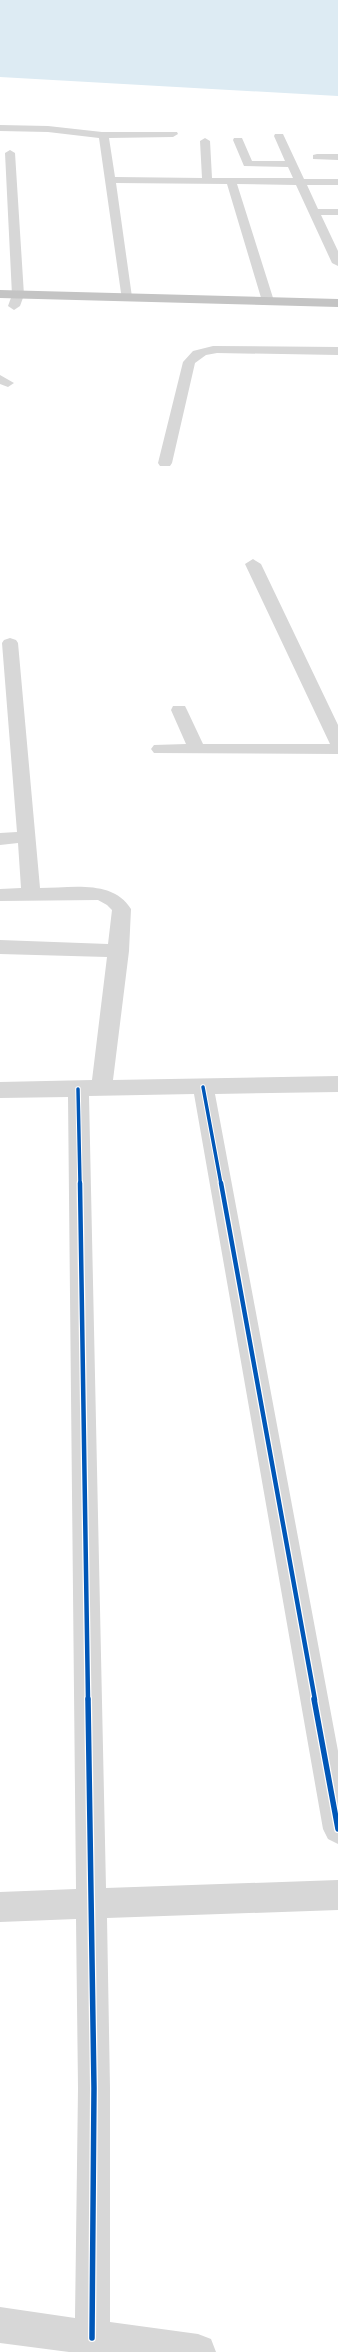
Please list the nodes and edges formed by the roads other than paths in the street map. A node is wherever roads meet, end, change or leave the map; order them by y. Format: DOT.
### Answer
graph roads {
  1 [pos="0,128"];
  2 [pos="173,134"];
  3 [pos="102,135"];
  4 [pos="279,136"];
  5 [pos="238,140"];
  6 [pos="205,141"];
  7 [pos="10,153"];
  8 [pos="317,157"];
  9 [pos="338,157"];
  10 [pos="292,164"];
  11 [pos="110,180"];
  12 [pos="207,181"];
  13 [pos="231,181"];
  14 [pos="300,182"];
  15 [pos="338,182"];
  16 [pos="0,208"];
  17 [pos="13,209"];
  18 [pos="314,212"];
  19 [pos="338,212"];
  20 [pos="338,263"];
  21 [pos="0,294"];
  22 [pos="126,297"];
  23 [pos="16,300"];
  24 [pos="268,301"];
  25 [pos="338,303"];
  26 [pos="0,306"];
  27 [pos="338,313"];
  28 [pos="338,351"];
  29 [pos="165,463"];
  30 [pos="253,564"];
  31 [pos="10,643"];
  32 [pos="8,705"];
  33 [pos="179,710"];
  34 [pos="338,743"];
  35 [pos="160,749"];
  36 [pos="197,749"];
  37 [pos="338,749"];
  38 [pos="25,837"];
  39 [pos="0,839"];
  40 [pos="0,895"];
  41 [pos="31,895"];
  42 [pos="0,947"];
  43 [pos="119,951"];
  44 [pos="338,1084"];
  45 [pos="203,1087"];
  46 [pos="90,1089"];
  47 [pos="0,1090"];
  48 [pos="338,1829"];
  49 [pos="338,1895"];
  50 [pos="91,1904"];
  51 [pos="0,1908"];
  52 [pos="0,2325"];
  53 [pos="92,2338"];
  54 [pos="197,2352"];
  1 -- 3 [label="street"];
  2 -- 3 [label="street"];
  3 -- 11 [label="street"];
  4 -- 10 [label="street"];
  5 -- 10 [label="street"];
  6 -- 12 [label="street"];
  7 -- 17 [label="street"];
  8 -- 9 [label="street"];
  10 -- 14 [label="street"];
  11 -- 12 [label="street"];
  11 -- 22 [label="street"];
  12 -- 13 [label="street"];
  13 -- 14 [label="street"];
  13 -- 24 [label="street"];
  14 -- 15 [label="street"];
  14 -- 18 [label="street"];
  16 -- 17 [label="street"];
  17 -- 23 [label="street"];
  18 -- 19 [label="street"];
  18 -- 20 [label="street"];
  21 -- 23 [label="highway"];
  22 -- 23 [label="highway"];
  22 -- 24 [label="highway"];
  23 -- 26 [label="highway"];
  23 -- 27 [label="highway"];
  24 -- 25 [label="highway"];
  28 -- 29 [label="street"];
  30 -- 34 [label="street"];
  31 -- 32 [label="street"];
  32 -- 38 [label="street"];
  33 -- 36 [label="street"];
  35 -- 36 [label="street"];
  36 -- 37 [label="street"];
  38 -- 39 [label="street"];
  38 -- 41 [label="street"];
  40 -- 41 [label="street"];
  41 -- 43 [label="street"];
  42 -- 43 [label="street"];
  43 -- 46 [label="street"];
  44 -- 45 [label="street"];
  45 -- 46 [label="street"];
  45 -- 48 [label="street"];
  46 -- 47 [label="street"];
  46 -- 50 [label="street"];
  49 -- 50 [label="street"];
  50 -- 51 [label="street"];
  50 -- 53 [label="street"];
  52 -- 53 [label="street"];
  53 -- 54 [label="street"];
}
